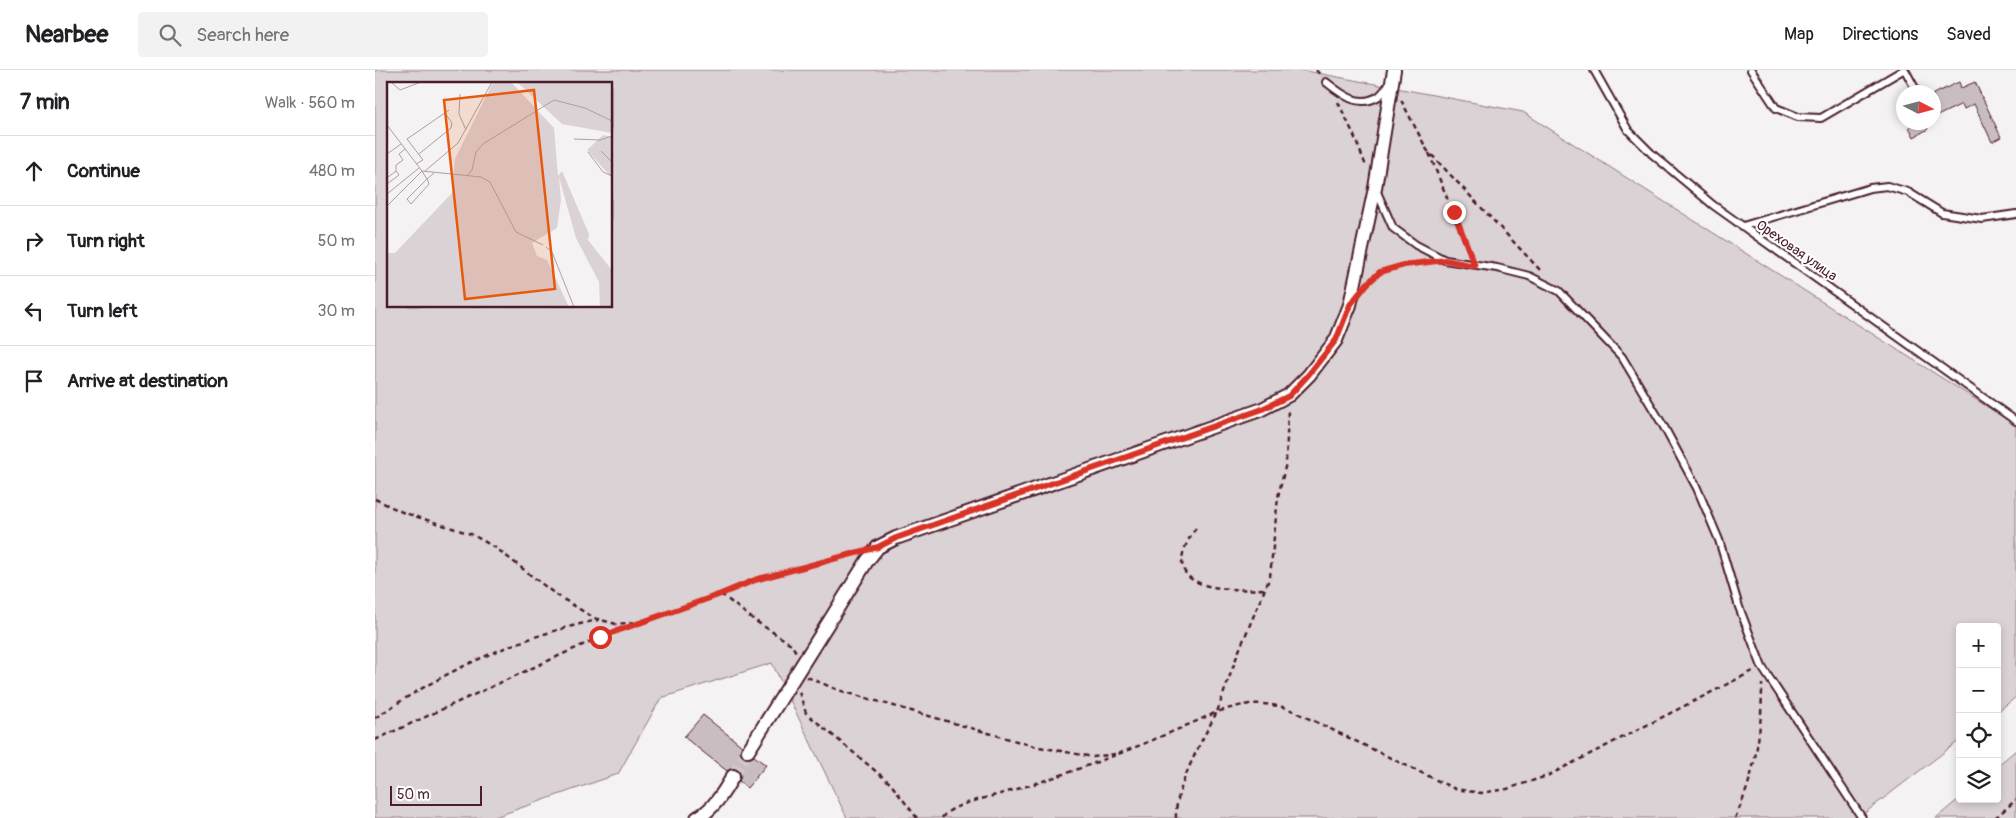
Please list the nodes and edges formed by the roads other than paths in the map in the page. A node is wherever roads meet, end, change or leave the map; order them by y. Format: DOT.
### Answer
graph roads {
  1 [pos="1594,70"];
  2 [pos="1751,70"];
  3 [pos="1904,70"];
  4 [pos="1393,75"];
  5 [pos="1326,82"];
  6 [pos="1913,85"];
  7 [pos="1375,188"];
  8 [pos="2016,214"];
  9 [pos="1743,226"];
  10 [pos="2016,421"];
  11 [pos="748,751"];
  12 [pos="733,776"];
  13 [pos="697,818"];
  14 [pos="1862,818"];
  1 -- 9 [label="lane, Ореховая улица"];
  2 -- 3 [label="lane"];
  3 -- 6 [label="lane"];
  4 -- 5 [label="lane"];
  4 -- 7 [label="street"];
  7 -- 11 [label="street"];
  7 -- 14 [label="lane"];
  8 -- 9 [label="lane"];
  9 -- 10 [label="lane, Ореховая улица"];
  12 -- 13 [label="street"];
}
